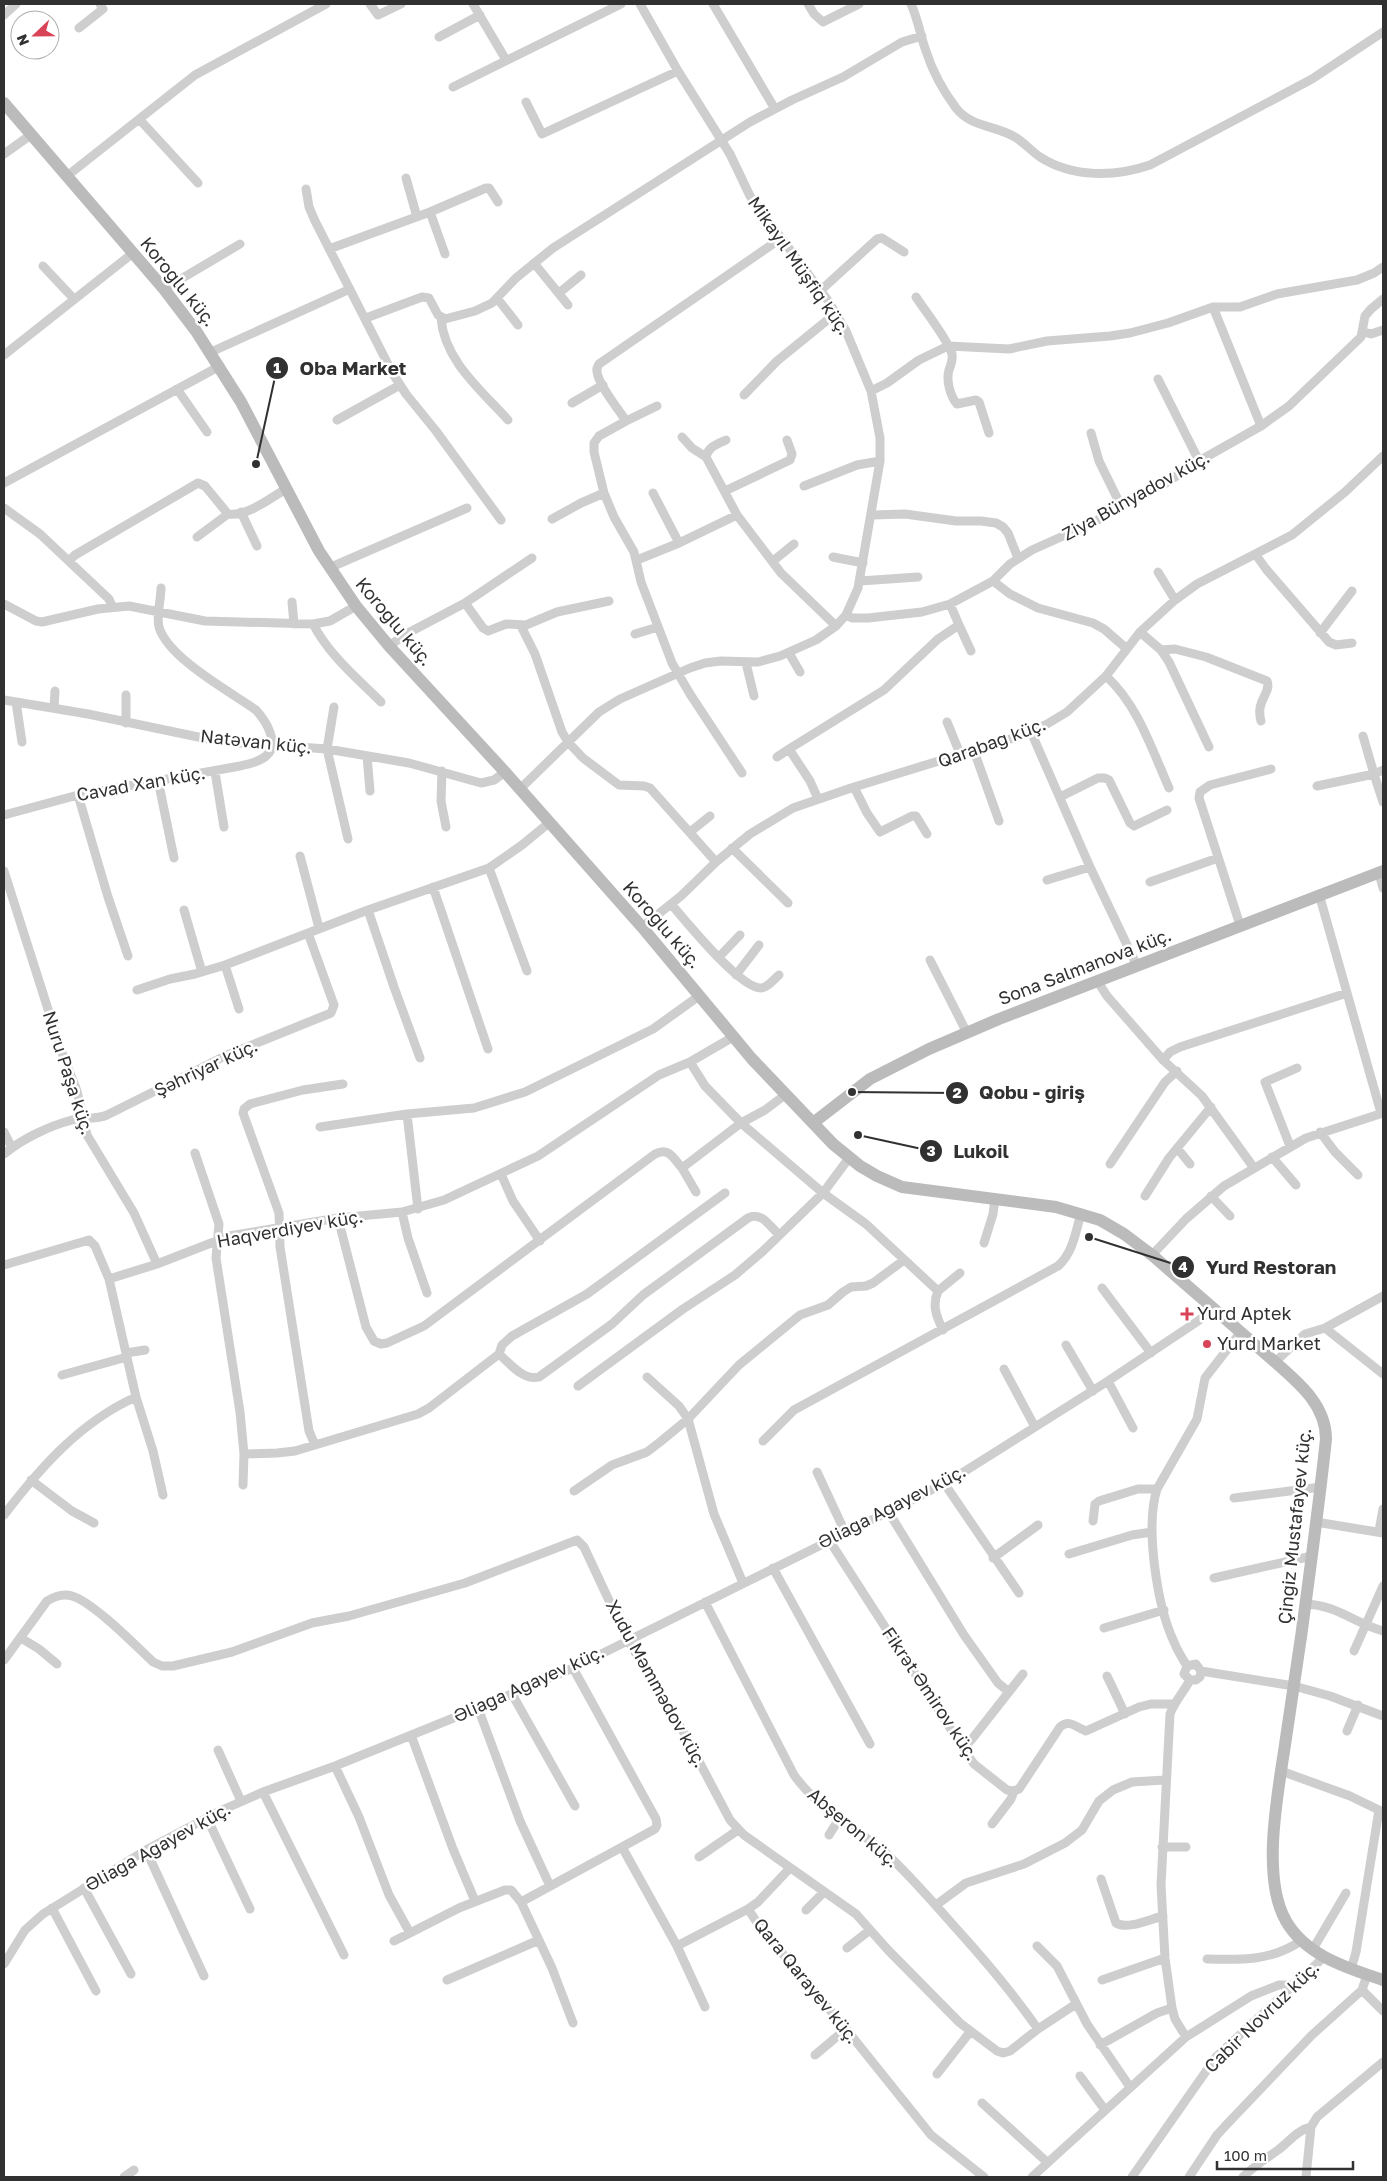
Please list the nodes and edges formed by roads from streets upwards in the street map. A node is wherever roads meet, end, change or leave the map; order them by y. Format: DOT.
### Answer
graph roads {
  1 [pos="16,4"];
  2 [pos="100,4"];
  3 [pos="326,4"];
  4 [pos="370,4"];
  5 [pos="401,4"];
  6 [pos="473,4"];
  7 [pos="621,4"];
  8 [pos="640,4"];
  9 [pos="714,4"];
  10 [pos="808,4"];
  11 [pos="859,4"];
  12 [pos="911,4"];
  13 [pos="4,15"];
  14 [pos="480,15"];
  15 [pos="79,28"];
  16 [pos="1383,32"];
  17 [pos="922,36"];
  18 [pos="439,37"];
  19 [pos="506,60"];
  20 [pos="678,71"];
  21 [pos="453,87"];
  22 [pos="526,102"];
  23 [pos="4,103"];
  24 [pos="775,109"];
  25 [pos="140,120"];
  26 [pos="32,134"];
  27 [pos="721,140"];
  28 [pos="4,154"];
  29 [pos="67,176"];
  30 [pos="406,178"];
  31 [pos="198,183"];
  32 [pos="306,188"];
  33 [pos="498,202"];
  34 [pos="430,212"];
  35 [pos="417,217"];
  36 [pos="780,239"];
  37 [pos="240,244"];
  38 [pos="329,249"];
  39 [pos="904,252"];
  40 [pos="133,253"];
  41 [pos="445,254"];
  42 [pos="534,263"];
  43 [pos="43,266"];
  44 [pos="1383,267"];
  45 [pos="581,275"];
  46 [pos="350,288"];
  47 [pos="164,289"];
  48 [pos="820,291"];
  49 [pos="559,293"];
  50 [pos="916,297"];
  51 [pos="498,298"];
  52 [pos="74,299"];
  53 [pos="1383,299"];
  54 [pos="568,305"];
  55 [pos="1213,307"];
  56 [pos="836,313"];
  57 [pos="366,318"];
  58 [pos="441,318"];
  59 [pos="518,325"];
  60 [pos="1383,330"];
  61 [pos="1364,332"];
  62 [pos="948,346"];
  63 [pos="210,352"];
  64 [pos="4,355"];
  65 [pos="220,366"];
  66 [pos="1158,379"];
  67 [pos="400,385"];
  68 [pos="603,385"];
  69 [pos="177,389"];
  70 [pos="871,391"];
  71 [pos="744,395"];
  72 [pos="572,403"];
  73 [pos="658,406"];
  74 [pos="337,420"];
  75 [pos="508,420"];
  76 [pos="626,421"];
  77 [pos="1261,426"];
  78 [pos="206,432"];
  79 [pos="989,433"];
  80 [pos="1091,433"];
  81 [pos="682,437"];
  82 [pos="726,440"];
  83 [pos="787,440"];
  84 [pos="1383,456"];
  85 [pos="706,457"];
  86 [pos="880,461"];
  87 [pos="1199,461"];
  88 [pos="4,483"];
  89 [pos="804,486"];
  90 [pos="286,489"];
  91 [pos="725,491"];
  92 [pos="653,493"];
  93 [pos="604,494"];
  94 [pos="4,508"];
  95 [pos="467,508"];
  96 [pos="1122,508"];
  97 [pos="241,512"];
  98 [pos="228,514"];
  99 [pos="737,515"];
  100 [pos="872,515"];
  101 [pos="552,519"];
  102 [pos="501,520"];
  103 [pos="197,537"];
  104 [pos="678,543"];
  105 [pos="794,544"];
  106 [pos="257,546"];
  107 [pos="1256,555"];
  108 [pos="833,557"];
  109 [pos="532,558"];
  110 [pos="1018,558"];
  111 [pos="637,560"];
  112 [pos="69,561"];
  113 [pos="773,561"];
  114 [pos="863,563"];
  115 [pos="329,568"];
  116 [pos="1158,572"];
  117 [pos="918,577"];
  118 [pos="860,581"];
  119 [pos="993,581"];
  120 [pos="161,588"];
  121 [pos="1352,591"];
  122 [pos="1175,600"];
  123 [pos="292,602"];
  124 [pos="608,602"];
  125 [pos="465,603"];
  126 [pos="4,604"];
  127 [pos="950,604"];
  128 [pos="112,606"];
  129 [pos="356,606"];
  130 [pos="160,613"];
  131 [pos="846,615"];
  132 [pos="294,624"];
  133 [pos="313,624"];
  134 [pos="960,625"];
  135 [pos="521,626"];
  136 [pos="836,626"];
  137 [pos="658,627"];
  138 [pos="1140,632"];
  139 [pos="1320,632"];
  140 [pos="635,634"];
  141 [pos="1352,644"];
  142 [pos="390,646"];
  143 [pos="1127,649"];
  144 [pos="1161,650"];
  145 [pos="971,651"];
  146 [pos="789,653"];
  147 [pos="746,663"];
  148 [pos="800,672"];
  149 [pos="678,673"];
  150 [pos="1106,676"];
  151 [pos="55,691"];
  152 [pos="126,695"];
  153 [pos="754,696"];
  154 [pos="4,700"];
  155 [pos="16,702"];
  156 [pos="381,702"];
  157 [pos="334,707"];
  158 [pos="54,708"];
  159 [pos="1261,721"];
  160 [pos="947,722"];
  161 [pos="126,723"];
  162 [pos="1031,732"];
  163 [pos="1363,736"];
  164 [pos="22,742"];
  165 [pos="568,742"];
  166 [pos="272,746"];
  167 [pos="1210,747"];
  168 [pos="789,748"];
  169 [pos="327,749"];
  170 [pos="974,752"];
  171 [pos="367,756"];
  172 [pos="960,756"];
  173 [pos="777,757"];
  174 [pos="1271,770"];
  175 [pos="1383,770"];
  176 [pos="442,771"];
  177 [pos="215,772"];
  178 [pos="505,772"];
  179 [pos="742,773"];
  180 [pos="1374,774"];
  181 [pos="158,780"];
  182 [pos="1317,786"];
  183 [pos="854,787"];
  184 [pos="1169,788"];
  185 [pos="520,789"];
  186 [pos="370,791"];
  187 [pos="78,795"];
  188 [pos="1060,797"];
  189 [pos="818,799"];
  190 [pos="1383,802"];
  191 [pos="1167,810"];
  192 [pos="4,814"];
  193 [pos="710,816"];
  194 [pos="998,821"];
  195 [pos="550,822"];
  196 [pos="224,827"];
  197 [pos="446,827"];
  198 [pos="690,832"];
  199 [pos="927,834"];
  200 [pos="348,839"];
  201 [pos="732,848"];
  202 [pos="300,856"];
  203 [pos="174,858"];
  204 [pos="1218,858"];
  205 [pos="716,862"];
  206 [pos="1090,867"];
  207 [pos="489,868"];
  208 [pos="4,871"];
  209 [pos="1381,872"];
  210 [pos="1047,880"];
  211 [pos="1150,882"];
  212 [pos="433,888"];
  213 [pos="1383,888"];
  214 [pos="1318,894"];
  215 [pos="672,904"];
  216 [pos="788,904"];
  217 [pos="184,910"];
  218 [pos="368,910"];
  219 [pos="1240,925"];
  220 [pos="319,928"];
  221 [pos="642,928"];
  222 [pos="308,933"];
  223 [pos="740,935"];
  224 [pos="759,945"];
  225 [pos="128,956"];
  226 [pos="718,957"];
  227 [pos="930,960"];
  228 [pos="225,965"];
  229 [pos="1137,966"];
  230 [pos="527,971"];
  231 [pos="202,972"];
  232 [pos="779,975"];
  233 [pos="736,976"];
  234 [pos="1098,982"];
  235 [pos="137,990"];
  236 [pos="1347,992"];
  237 [pos="699,996"];
  238 [pos="239,1009"];
  239 [pos="966,1033"];
  240 [pos="733,1037"];
  241 [pos="488,1049"];
  242 [pos="420,1058"];
  243 [pos="1163,1060"];
  244 [pos="690,1062"];
  245 [pos="1297,1068"];
  246 [pos="1177,1071"];
  247 [pos="343,1084"];
  248 [pos="785,1095"];
  249 [pos="1211,1107"];
  250 [pos="1382,1113"];
  251 [pos="407,1114"];
  252 [pos="83,1120"];
  253 [pos="741,1123"];
  254 [pos="813,1123"];
  255 [pos="320,1127"];
  256 [pos="4,1132"];
  257 [pos="1320,1132"];
  258 [pos="1290,1146"];
  259 [pos="12,1148"];
  260 [pos="1177,1148"];
  261 [pos="195,1152"];
  262 [pos="4,1154"];
  263 [pos="1272,1157"];
  264 [pos="849,1158"];
  265 [pos="1110,1164"];
  266 [pos="1190,1164"];
  267 [pos="682,1168"];
  268 [pos="1254,1168"];
  269 [pos="501,1174"];
  270 [pos="1358,1175"];
  271 [pos="1296,1185"];
  272 [pos="696,1192"];
  273 [pos="725,1193"];
  274 [pos="823,1193"];
  275 [pos="1145,1196"];
  276 [pos="1211,1196"];
  277 [pos="996,1199"];
  278 [pos="418,1209"];
  279 [pos="402,1212"];
  280 [pos="1081,1213"];
  281 [pos="1230,1216"];
  282 [pos="338,1218"];
  283 [pos="280,1229"];
  284 [pos="779,1235"];
  285 [pos="218,1240"];
  286 [pos="540,1241"];
  287 [pos="984,1242"];
  288 [pos="1152,1255"];
  289 [pos="904,1260"];
  290 [pos="157,1264"];
  291 [pos="4,1265"];
  292 [pos="960,1273"];
  293 [pos="109,1279"];
  294 [pos="1102,1288"];
  295 [pos="938,1291"];
  296 [pos="427,1294"];
  297 [pos="1383,1296"];
  298 [pos="1213,1309"];
  299 [pos="1325,1328"];
  300 [pos="943,1330"];
  301 [pos="1240,1333"];
  302 [pos="1066,1345"];
  303 [pos="145,1350"];
  304 [pos="1151,1353"];
  305 [pos="499,1354"];
  306 [pos="127,1355"];
  307 [pos="1275,1362"];
  308 [pos="1004,1369"];
  309 [pos="1383,1374"];
  310 [pos="62,1375"];
  311 [pos="647,1377"];
  312 [pos="1108,1381"];
  313 [pos="578,1386"];
  314 [pos="1093,1391"];
  315 [pos="136,1397"];
  316 [pos="688,1419"];
  317 [pos="1035,1427"];
  318 [pos="1133,1428"];
  319 [pos="763,1441"];
  320 [pos="314,1445"];
  321 [pos="244,1454"];
  322 [pos="817,1472"];
  323 [pos="31,1480"];
  324 [pos="944,1483"];
  325 [pos="243,1485"];
  326 [pos="1321,1487"];
  327 [pos="1157,1489"];
  328 [pos="574,1491"];
  329 [pos="163,1495"];
  330 [pos="1234,1498"];
  331 [pos="1383,1509"];
  332 [pos="888,1511"];
  333 [pos="4,1515"];
  334 [pos="1094,1521"];
  335 [pos="94,1522"];
  336 [pos="1316,1522"];
  337 [pos="1038,1525"];
  338 [pos="845,1532"];
  339 [pos="1152,1532"];
  340 [pos="1381,1532"];
  341 [pos="829,1540"];
  342 [pos="1069,1554"];
  343 [pos="1312,1556"];
  344 [pos="993,1558"];
  345 [pos="773,1568"];
  346 [pos="1214,1578"];
  347 [pos="743,1583"];
  348 [pos="1383,1586"];
  349 [pos="1019,1593"];
  350 [pos="705,1602"];
  351 [pos="1305,1604"];
  352 [pos="1164,1610"];
  353 [pos="1366,1626"];
  354 [pos="1104,1628"];
  355 [pos="1383,1631"];
  356 [pos="21,1638"];
  357 [pos="627,1640"];
  358 [pos="1354,1651"];
  359 [pos="4,1660"];
  360 [pos="57,1664"];
  361 [pos="1187,1666"];
  362 [pos="573,1668"];
  363 [pos="1201,1671"];
  364 [pos="1022,1674"];
  365 [pos="1107,1676"];
  366 [pos="1190,1680"];
  367 [pos="1294,1686"];
  368 [pos="1009,1692"];
  369 [pos="512,1694"];
  370 [pos="1174,1704"];
  371 [pos="1358,1706"];
  372 [pos="478,1708"];
  373 [pos="1125,1714"];
  374 [pos="1383,1716"];
  375 [pos="1347,1731"];
  376 [pos="411,1735"];
  377 [pos="870,1744"];
  378 [pos="963,1748"];
  379 [pos="218,1750"];
  380 [pos="334,1766"];
  381 [pos="1281,1771"];
  382 [pos="1165,1780"];
  383 [pos="1014,1791"];
  384 [pos="263,1792"];
  385 [pos="242,1801"];
  386 [pos="575,1806"];
  387 [pos="1381,1811"];
  388 [pos="207,1818"];
  389 [pos="840,1819"];
  390 [pos="992,1824"];
  391 [pos="738,1830"];
  392 [pos="829,1835"];
  393 [pos="622,1847"];
  394 [pos="1162,1847"];
  395 [pos="1186,1848"];
  396 [pos="146,1850"];
  397 [pos="700,1857"];
  398 [pos="790,1868"];
  399 [pos="1101,1879"];
  400 [pos="550,1886"];
  401 [pos="84,1888"];
  402 [pos="824,1892"];
  403 [pos="1346,1893"];
  404 [pos="476,1901"];
  405 [pos="521,1902"];
  406 [pos="936,1905"];
  407 [pos="52,1908"];
  408 [pos="250,1909"];
  409 [pos="748,1909"];
  410 [pos="806,1910"];
  411 [pos="1163,1916"];
  412 [pos="870,1930"];
  413 [pos="410,1932"];
  414 [pos="539,1940"];
  415 [pos="1302,1940"];
  416 [pos="394,1941"];
  417 [pos="677,1946"];
  418 [pos="1037,1946"];
  419 [pos="847,1948"];
  420 [pos="1313,1950"];
  421 [pos="344,1955"];
  422 [pos="1324,1957"];
  423 [pos="1165,1958"];
  424 [pos="1206,1959"];
  425 [pos="4,1964"];
  426 [pos="1351,1969"];
  427 [pos="131,1974"];
  428 [pos="1367,1975"];
  429 [pos="204,1976"];
  430 [pos="447,1980"];
  431 [pos="1102,1980"];
  432 [pos="1383,1980"];
  433 [pos="1294,1985"];
  434 [pos="1362,1990"];
  435 [pos="96,1991"];
  436 [pos="1076,2004"];
  437 [pos="705,2007"];
  438 [pos="1172,2008"];
  439 [pos="1383,2011"];
  440 [pos="572,2023"];
  441 [pos="846,2029"];
  442 [pos="1038,2029"];
  443 [pos="970,2032"];
  444 [pos="1186,2037"];
  445 [pos="1100,2045"];
  446 [pos="815,2055"];
  447 [pos="1383,2062"];
  448 [pos="937,2074"];
  449 [pos="1080,2076"];
  450 [pos="1130,2088"];
  451 [pos="982,2102"];
  452 [pos="1105,2110"];
  453 [pos="1311,2127"];
  454 [pos="1047,2162"];
  455 [pos="134,2170"];
  456 [pos="124,2177"];
  457 [pos="984,2177"];
  458 [pos="1032,2177"];
  459 [pos="1132,2177"];
  460 [pos="1189,2177"];
  461 [pos="1243,2177"];
  462 [pos="1306,2177"];
  1 -- 13 [label="street"];
  2 -- 15 [label="street"];
  3 -- 25 [label="street"];
  4 -- 5 [label="street"];
  6 -- 14 [label="street"];
  7 -- 19 [label="street"];
  8 -- 20 [label="street, Mikayıl Müşfiq küç."];
  9 -- 24 [label="street"];
  10 -- 11 [label="street"];
  12 -- 17 [label="street"];
  14 -- 18 [label="street"];
  14 -- 19 [label="street"];
  16 -- 17 [label="street"];
  17 -- 24 [label="street"];
  19 -- 21 [label="street"];
  20 -- 22 [label="street"];
  20 -- 27 [label="street, Mikayıl Müşfiq küç."];
  23 -- 26 [label="street, Koroğlu küç."];
  24 -- 27 [label="street"];
  25 -- 29 [label="street"];
  25 -- 31 [label="street"];
  26 -- 28 [label="street"];
  26 -- 29 [label="street, Koroğlu küç."];
  27 -- 36 [label="street, Mikayıl Müşfiq küç."];
  27 -- 42 [label="street"];
  29 -- 40 [label="street, Koroğlu küç."];
  30 -- 35 [label="street"];
  32 -- 38 [label="street"];
  33 -- 34 [label="street"];
  34 -- 35 [label="street"];
  34 -- 41 [label="street"];
  35 -- 38 [label="street"];
  36 -- 48 [label="street, Mikayıl Müşfiq küç."];
  36 -- 68 [label="street"];
  37 -- 47 [label="street"];
  38 -- 46 [label="street"];
  39 -- 48 [label="street"];
  40 -- 47 [label="street, Koroğlu küç."];
  40 -- 52 [label="street"];
  42 -- 49 [label="street"];
  42 -- 51 [label="street"];
  43 -- 52 [label="street"];
  44 -- 55 [label="street"];
  45 -- 49 [label="street"];
  46 -- 57 [label="street"];
  46 -- 63 [label="street"];
  47 -- 63 [label="street, Koroğlu küç."];
  48 -- 56 [label="street, Mikayıl Müşfiq küç."];
  49 -- 54 [label="street"];
  50 -- 62 [label="street"];
  51 -- 58 [label="street"];
  51 -- 59 [label="street"];
  52 -- 64 [label="street"];
  53 -- 61 [label="street, Ziya Bünyadov küç."];
  55 -- 62 [label="street"];
  55 -- 77 [label="street"];
  56 -- 70 [label="street, Mikayıl Müşfiq küç."];
  56 -- 71 [label="street"];
  57 -- 58 [label="street"];
  57 -- 67 [label="street"];
  58 -- 75 [label="street"];
  60 -- 61 [label="street"];
  61 -- 77 [label="street, Ziya Bünyadov küç."];
  62 -- 70 [label="street"];
  62 -- 79 [label="street"];
  63 -- 65 [label="street, Koroğlu küç."];
  65 -- 69 [label="street"];
  65 -- 90 [label="street, Koroğlu küç."];
  66 -- 87 [label="street"];
  67 -- 74 [label="street"];
  67 -- 102 [label="street"];
  68 -- 72 [label="street"];
  68 -- 76 [label="street"];
  69 -- 78 [label="street"];
  69 -- 88 [label="street"];
  70 -- 86 [label="street, Mikayıl Müşfiq küç."];
  73 -- 76 [label="street"];
  76 -- 93 [label="street"];
  77 -- 87 [label="street, Ziya Bünyadov küç."];
  80 -- 96 [label="street"];
  81 -- 85 [label="street"];
  82 -- 85 [label="street"];
  83 -- 91 [label="street"];
  84 -- 107 [label="street, Qarabağ küç."];
  85 -- 91 [label="street"];
  86 -- 89 [label="street"];
  86 -- 100 [label="street, Mikayıl Müşfiq küç."];
  87 -- 96 [label="street, Ziya Bünyadov küç."];
  90 -- 97 [label="street"];
  90 -- 115 [label="street, Koroğlu küç."];
  91 -- 99 [label="street"];
  92 -- 104 [label="street"];
  93 -- 101 [label="street"];
  93 -- 111 [label="street"];
  94 -- 112 [label="street"];
  95 -- 115 [label="street"];
  96 -- 110 [label="street, Ziya Bünyadov küç."];
  97 -- 98 [label="street"];
  97 -- 106 [label="street"];
  98 -- 103 [label="street"];
  98 -- 112 [label="street"];
  99 -- 104 [label="street"];
  99 -- 113 [label="street"];
  100 -- 110 [label="street"];
  100 -- 114 [label="street, Mikayıl Müşfiq küç."];
  104 -- 111 [label="street"];
  105 -- 113 [label="street"];
  107 -- 122 [label="street, Qarabağ küç."];
  107 -- 139 [label="street"];
  108 -- 114 [label="street"];
  109 -- 125 [label="street"];
  110 -- 119 [label="street, Ziya Bünyadov küç."];
  111 -- 137 [label="street"];
  112 -- 128 [label="street"];
  113 -- 136 [label="street"];
  114 -- 118 [label="street, Mikayıl Müşfiq küç."];
  115 -- 129 [label="street, Koroğlu küç."];
  116 -- 122 [label="street"];
  117 -- 118 [label="street"];
  118 -- 131 [label="street, Mikayıl Müşfiq küç."];
  119 -- 127 [label="street, Ziya Bünyadov küç."];
  119 -- 143 [label="street"];
  120 -- 130 [label="street"];
  121 -- 139 [label="street"];
  122 -- 138 [label="street, Qarabağ küç."];
  123 -- 132 [label="street"];
  124 -- 135 [label="street"];
  125 -- 135 [label="street"];
  125 -- 142 [label="street"];
  126 -- 128 [label="street"];
  127 -- 131 [label="street, Ziya Bünyadov küç."];
  127 -- 134 [label="street"];
  128 -- 130 [label="street"];
  129 -- 133 [label="street"];
  129 -- 142 [label="street, Koroğlu küç."];
  130 -- 132 [label="street"];
  130 -- 166 [label="street"];
  131 -- 136 [label="street, Mikayıl Müşfiq küç."];
  132 -- 133 [label="street"];
  133 -- 156 [label="street"];
  134 -- 145 [label="street"];
  134 -- 168 [label="street"];
  135 -- 165 [label="street"];
  136 -- 146 [label="street, Mikayıl Müşfiq küç."];
  137 -- 140 [label="street"];
  137 -- 149 [label="street"];
  138 -- 143 [label="street, Qarabağ küç."];
  138 -- 144 [label="street"];
  139 -- 141 [label="street"];
  142 -- 178 [label="street, Koroğlu küç."];
  143 -- 150 [label="street, Qarabağ küç."];
  144 -- 159 [label="street"];
  144 -- 167 [label="street"];
  146 -- 147 [label="street, Mikayıl Müşfiq küç."];
  146 -- 148 [label="street"];
  147 -- 149 [label="street, Mikayıl Müşfiq küç."];
  147 -- 153 [label="street"];
  149 -- 165 [label="street, Mikayıl Müşfiq küç."];
  149 -- 179 [label="street"];
  150 -- 162 [label="street, Qarabağ küç."];
  150 -- 184 [label="street"];
  151 -- 158 [label="street"];
  152 -- 161 [label="street"];
  154 -- 155 [label="street, Natəvan küç."];
  155 -- 158 [label="street, Natəvan küç."];
  155 -- 164 [label="street"];
  157 -- 169 [label="street"];
  158 -- 161 [label="street, Natəvan küç."];
  160 -- 172 [label="street"];
  161 -- 166 [label="street, Natəvan küç."];
  162 -- 170 [label="street, Qarabağ küç."];
  162 -- 188 [label="street"];
  163 -- 180 [label="street"];
  165 -- 185 [label="street, Mikayıl Müşfiq küç."];
  165 -- 198 [label="street"];
  166 -- 169 [label="street, Natəvan küç."];
  166 -- 177 [label="street, Cavad Xan küç."];
  168 -- 173 [label="street"];
  168 -- 189 [label="street"];
  169 -- 171 [label="street, Natəvan küç."];
  169 -- 200 [label="street"];
  170 -- 172 [label="street, Qarabağ küç."];
  170 -- 194 [label="street"];
  171 -- 176 [label="street, Natəvan küç."];
  171 -- 186 [label="street"];
  172 -- 183 [label="street, Qarabağ küç."];
  174 -- 204 [label="street"];
  175 -- 180 [label="street"];
  176 -- 178 [label="street, Natəvan küç."];
  176 -- 197 [label="street"];
  177 -- 181 [label="street, Cavad Xan küç."];
  177 -- 196 [label="street"];
  178 -- 185 [label="street, Koroğlu küç."];
  180 -- 182 [label="street"];
  180 -- 190 [label="street"];
  181 -- 187 [label="street, Cavad Xan küç."];
  181 -- 203 [label="street"];
  183 -- 189 [label="street, Qarabağ küç."];
  183 -- 199 [label="street"];
  185 -- 195 [label="street, Koroğlu küç."];
  187 -- 192 [label="street, Cavad Xan küç."];
  187 -- 225 [label="street"];
  188 -- 191 [label="street"];
  188 -- 206 [label="street"];
  189 -- 201 [label="street, Qarabağ küç."];
  193 -- 198 [label="street"];
  195 -- 207 [label="street"];
  195 -- 221 [label="street, Koroğlu küç."];
  198 -- 205 [label="street"];
  201 -- 205 [label="street, Qarabağ küç."];
  201 -- 216 [label="street"];
  202 -- 220 [label="street"];
  204 -- 211 [label="street"];
  204 -- 219 [label="street"];
  205 -- 215 [label="street, Qarabağ küç."];
  206 -- 210 [label="street"];
  206 -- 229 [label="street"];
  207 -- 212 [label="street"];
  207 -- 230 [label="street"];
  208 -- 252 [label="street, Nuru Paşa küç."];
  209 -- 213 [label="street"];
  209 -- 214 [label="street, Sona Salmanova küç."];
  212 -- 218 [label="street"];
  212 -- 241 [label="street"];
  214 -- 219 [label="street, Sona Salmanova küç."];
  214 -- 236 [label="street"];
  215 -- 221 [label="street, Qarabağ küç."];
  215 -- 226 [label="street"];
  217 -- 231 [label="street"];
  218 -- 220 [label="street"];
  218 -- 242 [label="street"];
  219 -- 229 [label="street, Sona Salmanova küç."];
  220 -- 222 [label="street"];
  221 -- 237 [label="street, Koroğlu küç."];
  222 -- 228 [label="street"];
  222 -- 252 [label="street, Şəhriyar küç."];
  223 -- 226 [label="street"];
  224 -- 233 [label="street"];
  226 -- 233 [label="street"];
  227 -- 239 [label="street"];
  228 -- 231 [label="street"];
  228 -- 238 [label="street"];
  229 -- 234 [label="street, Sona Salmanova küç."];
  231 -- 235 [label="street"];
  232 -- 233 [label="street"];
  234 -- 239 [label="street, Sona Salmanova küç."];
  234 -- 243 [label="street"];
  236 -- 243 [label="street"];
  236 -- 250 [label="street"];
  237 -- 240 [label="street, Koroğlu küç."];
  237 -- 251 [label="street"];
  239 -- 254 [label="street, Sona Salmanova küç."];
  240 -- 244 [label="street, Haqverdiyev küç."];
  240 -- 248 [label="street, Koroğlu küç."];
  243 -- 246 [label="street"];
  244 -- 253 [label="street"];
  244 -- 269 [label="street, Haqverdiyev küç."];
  245 -- 258 [label="street"];
  246 -- 249 [label="street"];
  246 -- 265 [label="street"];
  247 -- 283 [label="street"];
  248 -- 253 [label="street"];
  248 -- 254 [label="street, Koroğlu küç."];
  249 -- 260 [label="street"];
  249 -- 268 [label="street"];
  250 -- 257 [label="street"];
  251 -- 255 [label="street"];
  251 -- 278 [label="street"];
  252 -- 259 [label="street, Şəhriyar küç."];
  252 -- 290 [label="street, Nuru Paşa küç."];
  253 -- 267 [label="street"];
  253 -- 274 [label="street"];
  254 -- 264 [label="street, Çingiz Mustafayev küç."];
  256 -- 259 [label="street"];
  257 -- 258 [label="street"];
  257 -- 270 [label="street"];
  258 -- 263 [label="street"];
  259 -- 262 [label="street, Şəhriyar küç."];
  260 -- 266 [label="street"];
  260 -- 275 [label="street"];
  261 -- 285 [label="street"];
  263 -- 268 [label="street"];
  263 -- 271 [label="street"];
  264 -- 274 [label="street"];
  264 -- 277 [label="street, Çingiz Mustafayev küç."];
  267 -- 272 [label="street"];
  267 -- 286 [label="street"];
  268 -- 276 [label="street"];
  269 -- 278 [label="street, Haqverdiyev küç."];
  269 -- 286 [label="street"];
  273 -- 305 [label="street"];
  274 -- 284 [label="street"];
  274 -- 289 [label="street"];
  276 -- 281 [label="street"];
  276 -- 288 [label="street"];
  277 -- 280 [label="street, Çingiz Mustafayev küç."];
  277 -- 287 [label="street"];
  278 -- 279 [label="street, Haqverdiyev küç."];
  279 -- 282 [label="street, Haqverdiyev küç."];
  279 -- 296 [label="street"];
  280 -- 288 [label="street, Çingiz Mustafayev küç."];
  280 -- 300 [label="street"];
  282 -- 283 [label="street, Haqverdiyev küç."];
  282 -- 286 [label="street"];
  283 -- 285 [label="street, Haqverdiyev küç."];
  283 -- 320 [label="street"];
  284 -- 305 [label="street"];
  284 -- 313 [label="street"];
  285 -- 290 [label="street, Haqverdiyev küç."];
  285 -- 321 [label="street"];
  288 -- 298 [label="street, Çingiz Mustafayev küç."];
  289 -- 295 [label="street"];
  289 -- 316 [label="street"];
  290 -- 293 [label="street, Haqverdiyev küç."];
  291 -- 293 [label="street"];
  292 -- 295 [label="street"];
  293 -- 306 [label="street"];
  294 -- 304 [label="street"];
  295 -- 300 [label="street"];
  297 -- 299 [label="street"];
  298 -- 301 [label="street, Çingiz Mustafayev küç."];
  298 -- 304 [label="street, Əliağa Ağayev küç."];
  299 -- 307 [label="street"];
  299 -- 309 [label="street"];
  300 -- 319 [label="street"];
  301 -- 307 [label="street, Çingiz Mustafayev küç."];
  301 -- 327 [label="street"];
  302 -- 314 [label="street"];
  303 -- 306 [label="street"];
  304 -- 312 [label="street, Əliağa Ağayev küç."];
  305 -- 320 [label="street"];
  306 -- 310 [label="street"];
  306 -- 315 [label="street"];
  307 -- 326 [label="street, Çingiz Mustafayev küç."];
  308 -- 317 [label="street"];
  311 -- 316 [label="street"];
  312 -- 314 [label="street, Əliağa Ağayev küç."];
  312 -- 318 [label="street"];
  314 -- 317 [label="street, Əliağa Ağayev küç."];
  315 -- 323 [label="street"];
  315 -- 329 [label="street"];
  316 -- 328 [label="street"];
  316 -- 347 [label="street"];
  317 -- 324 [label="street, Əliağa Ağayev küç."];
  320 -- 321 [label="street"];
  321 -- 325 [label="street"];
  322 -- 338 [label="street"];
  323 -- 333 [label="street"];
  323 -- 335 [label="street"];
  324 -- 332 [label="street, Əliağa Ağayev küç."];
  324 -- 344 [label="street"];
  326 -- 330 [label="street"];
  326 -- 336 [label="street, Çingiz Mustafayev küç."];
  327 -- 334 [label="street"];
  327 -- 339 [label="street"];
  331 -- 340 [label="street"];
  332 -- 338 [label="street, Əliağa Ağayev küç."];
  332 -- 368 [label="street"];
  336 -- 340 [label="street"];
  336 -- 343 [label="street, Çingiz Mustafayev küç."];
  337 -- 344 [label="street"];
  338 -- 341 [label="street, Əliağa Ağayev küç."];
  339 -- 342 [label="street"];
  339 -- 352 [label="street"];
  341 -- 345 [label="street, Əliağa Ağayev küç."];
  341 -- 378 [label="street, Fikrət Əmirov küç."];
  343 -- 346 [label="street"];
  343 -- 351 [label="street, Çingiz Mustafayev küç."];
  344 -- 349 [label="street"];
  345 -- 347 [label="street, Əliağa Ağayev küç."];
  345 -- 377 [label="street"];
  347 -- 350 [label="street, Əliağa Ağayev küç."];
  348 -- 353 [label="street"];
  350 -- 357 [label="street, Əliağa Ağayev küç."];
  350 -- 389 [label="street, Abşeron küç."];
  351 -- 353 [label="street"];
  351 -- 367 [label="street, Çingiz Mustafayev küç."];
  352 -- 354 [label="street"];
  352 -- 361 [label="street"];
  353 -- 355 [label="street"];
  353 -- 358 [label="street"];
  356 -- 357 [label="street, Xudu Məmmədov küç."];
  356 -- 359 [label="street, Xudu Məmmədov küç."];
  356 -- 360 [label="street"];
  357 -- 362 [label="street, Əliağa Ağayev küç."];
  357 -- 391 [label="street, Xudu Məmmədov küç."];
  361 -- 363 [label="street"];
  361 -- 366 [label="street"];
  362 -- 369 [label="street, Əliağa Ağayev küç."];
  362 -- 393 [label="street"];
  363 -- 366 [label="street"];
  363 -- 367 [label="street"];
  364 -- 368 [label="street"];
  365 -- 373 [label="street"];
  366 -- 370 [label="street"];
  367 -- 371 [label="street"];
  367 -- 381 [label="street, Çingiz Mustafayev küç."];
  368 -- 378 [label="street"];
  369 -- 372 [label="street, Əliağa Ağayev küç."];
  369 -- 386 [label="street"];
  370 -- 373 [label="street"];
  370 -- 382 [label="street"];
  371 -- 374 [label="street"];
  371 -- 375 [label="street"];
  372 -- 376 [label="street, Əliağa Ağayev küç."];
  372 -- 400 [label="street"];
  373 -- 383 [label="street"];
  376 -- 380 [label="street, Əliağa Ağayev küç."];
  376 -- 404 [label="street"];
  378 -- 383 [label="street, Fikrət Əmirov küç."];
  379 -- 385 [label="street"];
  380 -- 384 [label="street, Əliağa Ağayev küç."];
  380 -- 413 [label="street"];
  381 -- 387 [label="street"];
  381 -- 415 [label="street, Çingiz Mustafayev küç."];
  382 -- 394 [label="street"];
  382 -- 406 [label="street"];
  383 -- 390 [label="street"];
  384 -- 385 [label="street, Əliağa Ağayev küç."];
  384 -- 421 [label="street"];
  385 -- 388 [label="street, Əliağa Ağayev küç."];
  387 -- 426 [label="street"];
  388 -- 396 [label="street, Əliağa Ağayev küç."];
  388 -- 408 [label="street"];
  389 -- 392 [label="street"];
  389 -- 406 [label="street, Abşeron küç."];
  391 -- 397 [label="street"];
  391 -- 398 [label="street, Xudu Məmmədov küç."];
  393 -- 400 [label="street"];
  393 -- 417 [label="street"];
  394 -- 395 [label="street"];
  394 -- 411 [label="street"];
  396 -- 401 [label="street, Əliağa Ağayev küç."];
  396 -- 429 [label="street"];
  398 -- 402 [label="street, Xudu Məmmədov küç."];
  398 -- 409 [label="street"];
  399 -- 411 [label="street"];
  400 -- 405 [label="street"];
  401 -- 407 [label="street, Əliağa Ağayev küç."];
  401 -- 427 [label="street"];
  402 -- 410 [label="street"];
  402 -- 412 [label="street, Xudu Məmmədov küç."];
  403 -- 420 [label="street"];
  404 -- 405 [label="street"];
  404 -- 413 [label="street"];
  405 -- 414 [label="street"];
  406 -- 442 [label="street, Abşeron küç."];
  407 -- 425 [label="street, Əliağa Ağayev küç."];
  407 -- 435 [label="street"];
  409 -- 417 [label="street, Qara Qarayev küç."];
  409 -- 441 [label="street, Qara Qarayev küç."];
  411 -- 423 [label="street"];
  412 -- 419 [label="street"];
  412 -- 443 [label="street, Xudu Məmmədov küç."];
  413 -- 416 [label="street"];
  414 -- 430 [label="street"];
  414 -- 440 [label="street"];
  415 -- 420 [label="street, Çingiz Mustafayev küç."];
  415 -- 424 [label="street"];
  417 -- 437 [label="street"];
  418 -- 436 [label="street"];
  420 -- 422 [label="street, Çingiz Mustafayev küç."];
  422 -- 426 [label="street, Çingiz Mustafayev küç."];
  422 -- 433 [label="street, Cabir Novruz küç."];
  423 -- 431 [label="street"];
  423 -- 438 [label="street"];
  426 -- 428 [label="street, Çingiz Mustafayev küç."];
  428 -- 432 [label="street, Çingiz Mustafayev küç."];
  428 -- 434 [label="street"];
  433 -- 444 [label="street"];
  433 -- 459 [label="street, Cabir Novruz küç."];
  434 -- 439 [label="street"];
  434 -- 460 [label="street"];
  436 -- 442 [label="street, Xudu Məmmədov küç."];
  436 -- 445 [label="street"];
  438 -- 444 [label="street"];
  438 -- 445 [label="street"];
  441 -- 446 [label="street"];
  441 -- 457 [label="street, Qara Qarayev küç."];
  442 -- 443 [label="street, Xudu Məmmədov küç."];
  443 -- 448 [label="street"];
  444 -- 450 [label="street"];
  445 -- 450 [label="street"];
  447 -- 453 [label="street"];
  449 -- 452 [label="street"];
  450 -- 452 [label="street"];
  451 -- 454 [label="street"];
  452 -- 454 [label="street"];
  453 -- 461 [label="street"];
  453 -- 462 [label="street"];
  454 -- 458 [label="street"];
  455 -- 456 [label="street"];
}
